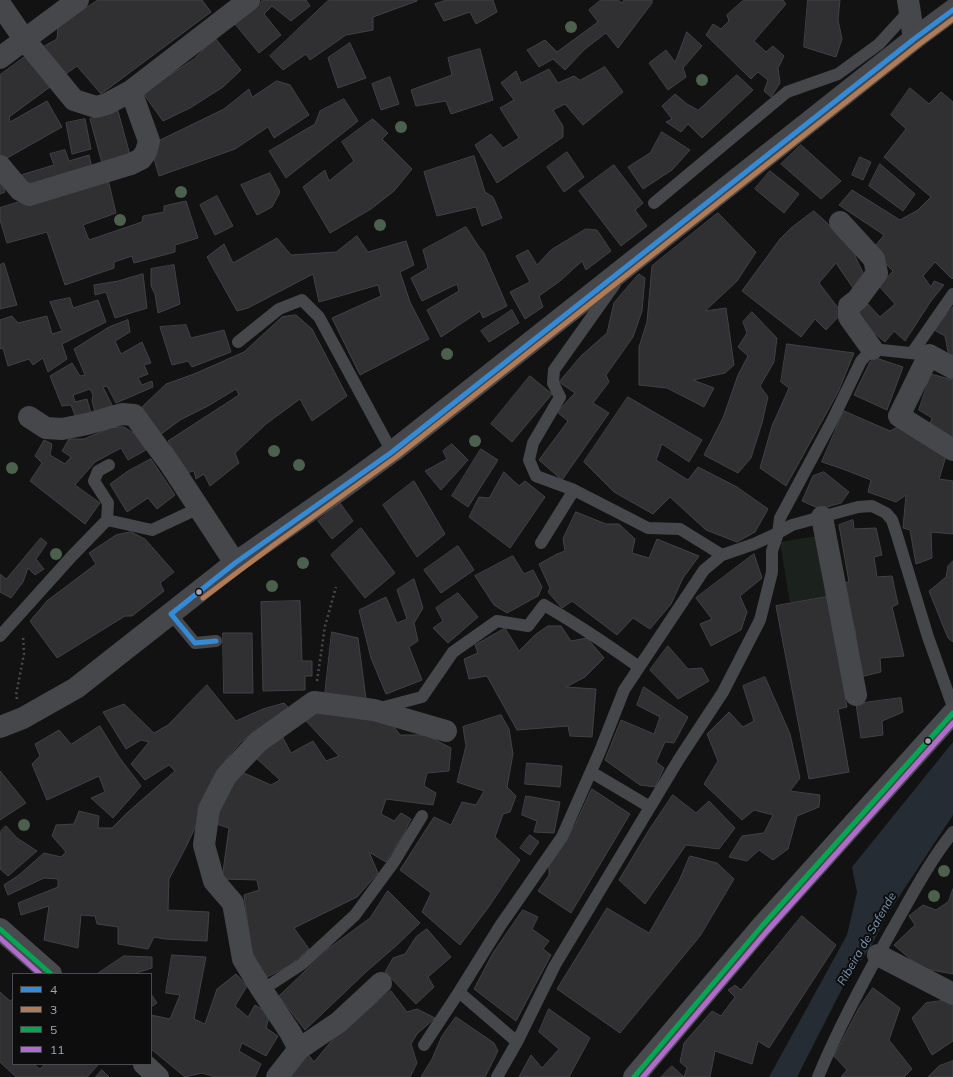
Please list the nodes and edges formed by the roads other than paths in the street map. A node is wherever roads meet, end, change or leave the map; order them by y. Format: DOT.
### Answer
graph roads {
  1 [pos="78,0"];
  2 [pos="249,0"];
  3 [pos="0,4"];
  4 [pos="909,5"];
  5 [pos="953,10"];
  6 [pos="24,39"];
  7 [pos="914,39"];
  8 [pos="0,58"];
  9 [pos="131,91"];
  10 [pos="0,166"];
  11 [pos="654,203"];
  12 [pos="840,222"];
  13 [pos="630,263"];
  14 [pos="953,294"];
  15 [pos="238,342"];
  16 [pos="872,349"];
  17 [pos="920,354"];
  18 [pos="953,368"];
  19 [pos="29,417"];
  20 [pos="953,450"];
  21 [pos="392,452"];
  22 [pos="109,465"];
  23 [pos="574,490"];
  24 [pos="199,508"];
  25 [pos="822,517"];
  26 [pos="107,520"];
  27 [pos="778,534"];
  28 [pos="541,543"];
  29 [pos="722,555"];
  30 [pos="235,563"];
  31 [pos="171,614"];
  32 [pos="0,636"];
  33 [pos="216,641"];
  34 [pos="639,667"];
  35 [pos="856,695"];
  36 [pos="953,707"];
  37 [pos="374,710"];
  38 [pos="953,713"];
  39 [pos="0,727"];
  40 [pos="446,731"];
  41 [pos="591,772"];
  42 [pos="650,807"];
  43 [pos="422,816"];
  44 [pos="953,832"];
  45 [pos="0,929"];
  46 [pos="878,955"];
  47 [pos="50,973"];
  48 [pos="381,983"];
  49 [pos="262,990"];
  50 [pos="459,992"];
  51 [pos="953,994"];
  52 [pos="517,1042"];
  53 [pos="424,1045"];
  54 [pos="299,1049"];
  55 [pos="145,1065"];
  56 [pos="158,1077"];
  57 [pos="277,1077"];
  58 [pos="497,1077"];
  59 [pos="634,1077"];
  60 [pos="818,1077"];
  1 -- 6 [label="street"];
  2 -- 9 [label="street"];
  3 -- 6 [label="street"];
  4 -- 7 [label="street"];
  4 -- 11 [label="lane"];
  5 -- 7 [label="street"];
  6 -- 8 [label="street"];
  6 -- 9 [label="street"];
  7 -- 13 [label="street"];
  9 -- 10 [label="street"];
  12 -- 16 [label="street"];
  13 -- 21 [label="street"];
  13 -- 23 [label="lane"];
  14 -- 17 [label="lane"];
  15 -- 21 [label="lane"];
  16 -- 17 [label="lane"];
  16 -- 27 [label="lane"];
  17 -- 18 [label="street"];
  17 -- 20 [label="street"];
  19 -- 24 [label="street"];
  21 -- 30 [label="street"];
  22 -- 26 [label="lane"];
  23 -- 28 [label="lane"];
  23 -- 29 [label="lane"];
  24 -- 26 [label="lane"];
  24 -- 30 [label="street"];
  25 -- 27 [label="lane"];
  25 -- 35 [label="street"];
  25 -- 36 [label="lane"];
  26 -- 32 [label="lane"];
  27 -- 29 [label="lane"];
  27 -- 42 [label="lane"];
  29 -- 34 [label="lane"];
  30 -- 31 [label="street"];
  31 -- 33 [label="lane"];
  31 -- 39 [label="street"];
  34 -- 37 [label="lane"];
  34 -- 41 [label="lane"];
  37 -- 40 [label="street"];
  37 -- 49 [label="street"];
  38 -- 59 [label="main road"];
  41 -- 42 [label="lane"];
  41 -- 50 [label="lane"];
  42 -- 52 [label="lane"];
  43 -- 49 [label="lane"];
  44 -- 46 [label="lane"];
  45 -- 47 [label="main road"];
  46 -- 51 [label="street"];
  46 -- 60 [label="lane"];
  48 -- 54 [label="street"];
  49 -- 54 [label="street"];
  50 -- 52 [label="lane"];
  50 -- 53 [label="lane"];
  52 -- 58 [label="lane"];
  54 -- 57 [label="street"];
  55 -- 56 [label="main road"];
}
